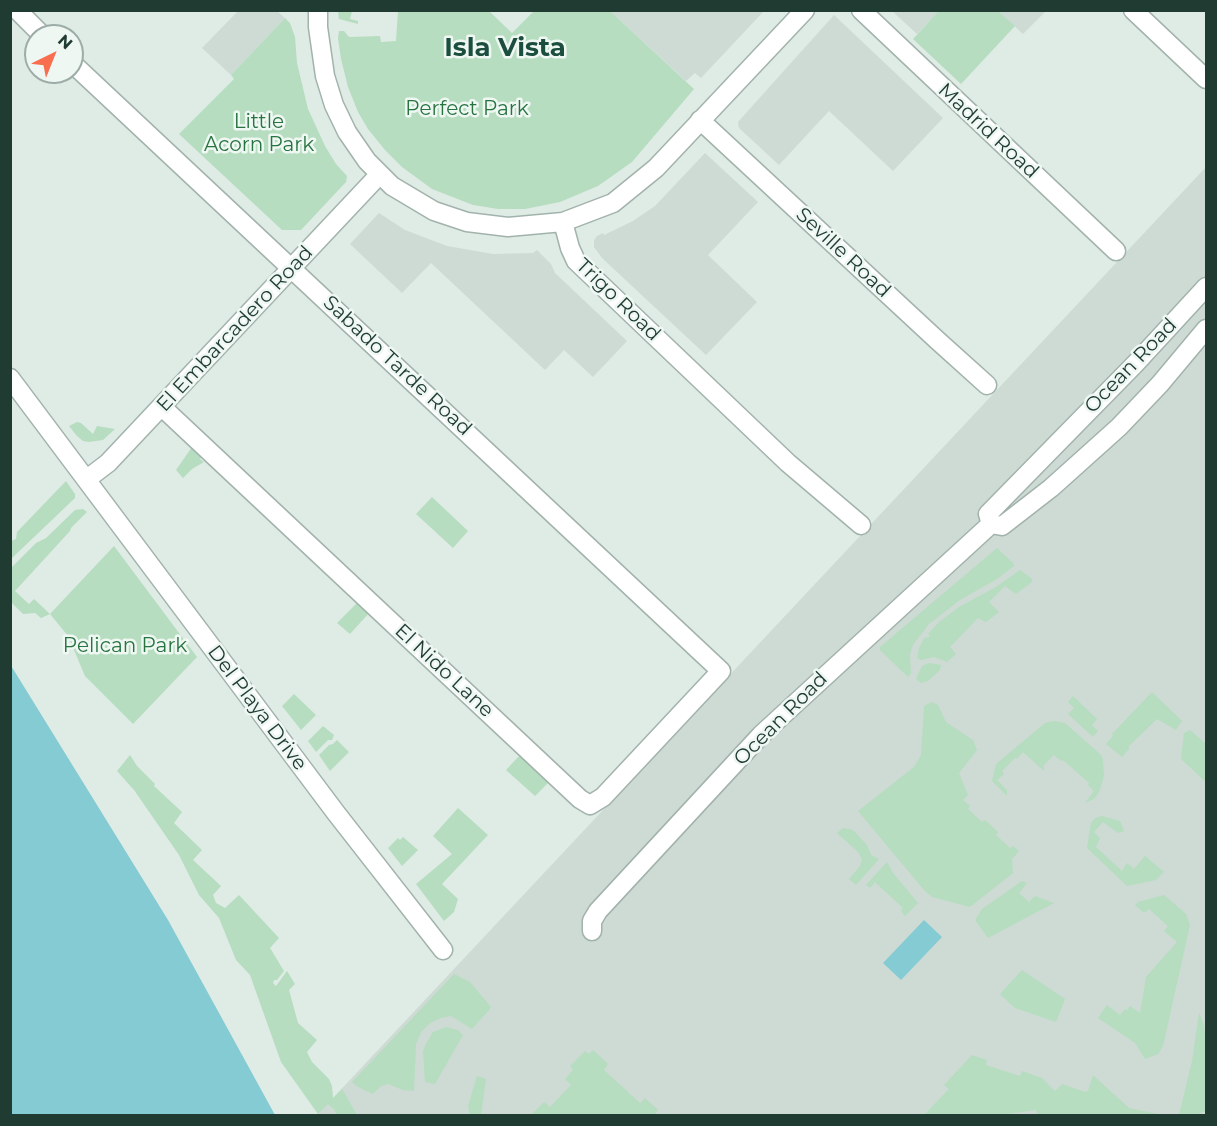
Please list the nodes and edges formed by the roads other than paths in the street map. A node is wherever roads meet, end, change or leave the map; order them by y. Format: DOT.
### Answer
graph roads {
  1 [pos="16,10"];
  2 [pos="318,10"];
  3 [pos="805,10"];
  4 [pos="861,10"];
  5 [pos="1133,10"];
  6 [pos="31,24"];
  7 [pos="84,74"];
  8 [pos="1206,79"];
  9 [pos="700,120"];
  10 [pos="380,175"];
  11 [pos="563,222"];
  12 [pos="1116,251"];
  13 [pos="292,267"];
  14 [pos="1206,287"];
  15 [pos="1206,329"];
  16 [pos="10,378"];
  17 [pos="987,385"];
  18 [pos="162,407"];
  19 [pos="87,479"];
  20 [pos="991,524"];
  21 [pos="861,525"];
  22 [pos="721,671"];
  23 [pos="592,931"];
  24 [pos="443,950"];
  1 -- 6 [label="street"];
  2 -- 10 [label="street"];
  3 -- 9 [label="street"];
  4 -- 12 [label="street, Madrid Road"];
  5 -- 8 [label="street"];
  7 -- 13 [label="street, Sabado Tarde Road"];
  9 -- 11 [label="street"];
  9 -- 17 [label="street, Seville Road"];
  10 -- 11 [label="street"];
  10 -- 13 [label="street, El Embarcadero Road"];
  11 -- 21 [label="street, Trigo Road"];
  13 -- 18 [label="street, El Embarcadero Road"];
  13 -- 22 [label="street, Sabado Tarde Road"];
  14 -- 20 [label="street, Ocean Road"];
  15 -- 20 [label="street, Ocean Road"];
  16 -- 19 [label="street, Del Playa Drive"];
  18 -- 19 [label="street, El Embarcadero Road"];
  18 -- 22 [label="street, El Nido Lane"];
  19 -- 24 [label="street, Del Playa Drive"];
  20 -- 23 [label="street, Ocean Road"];
}
